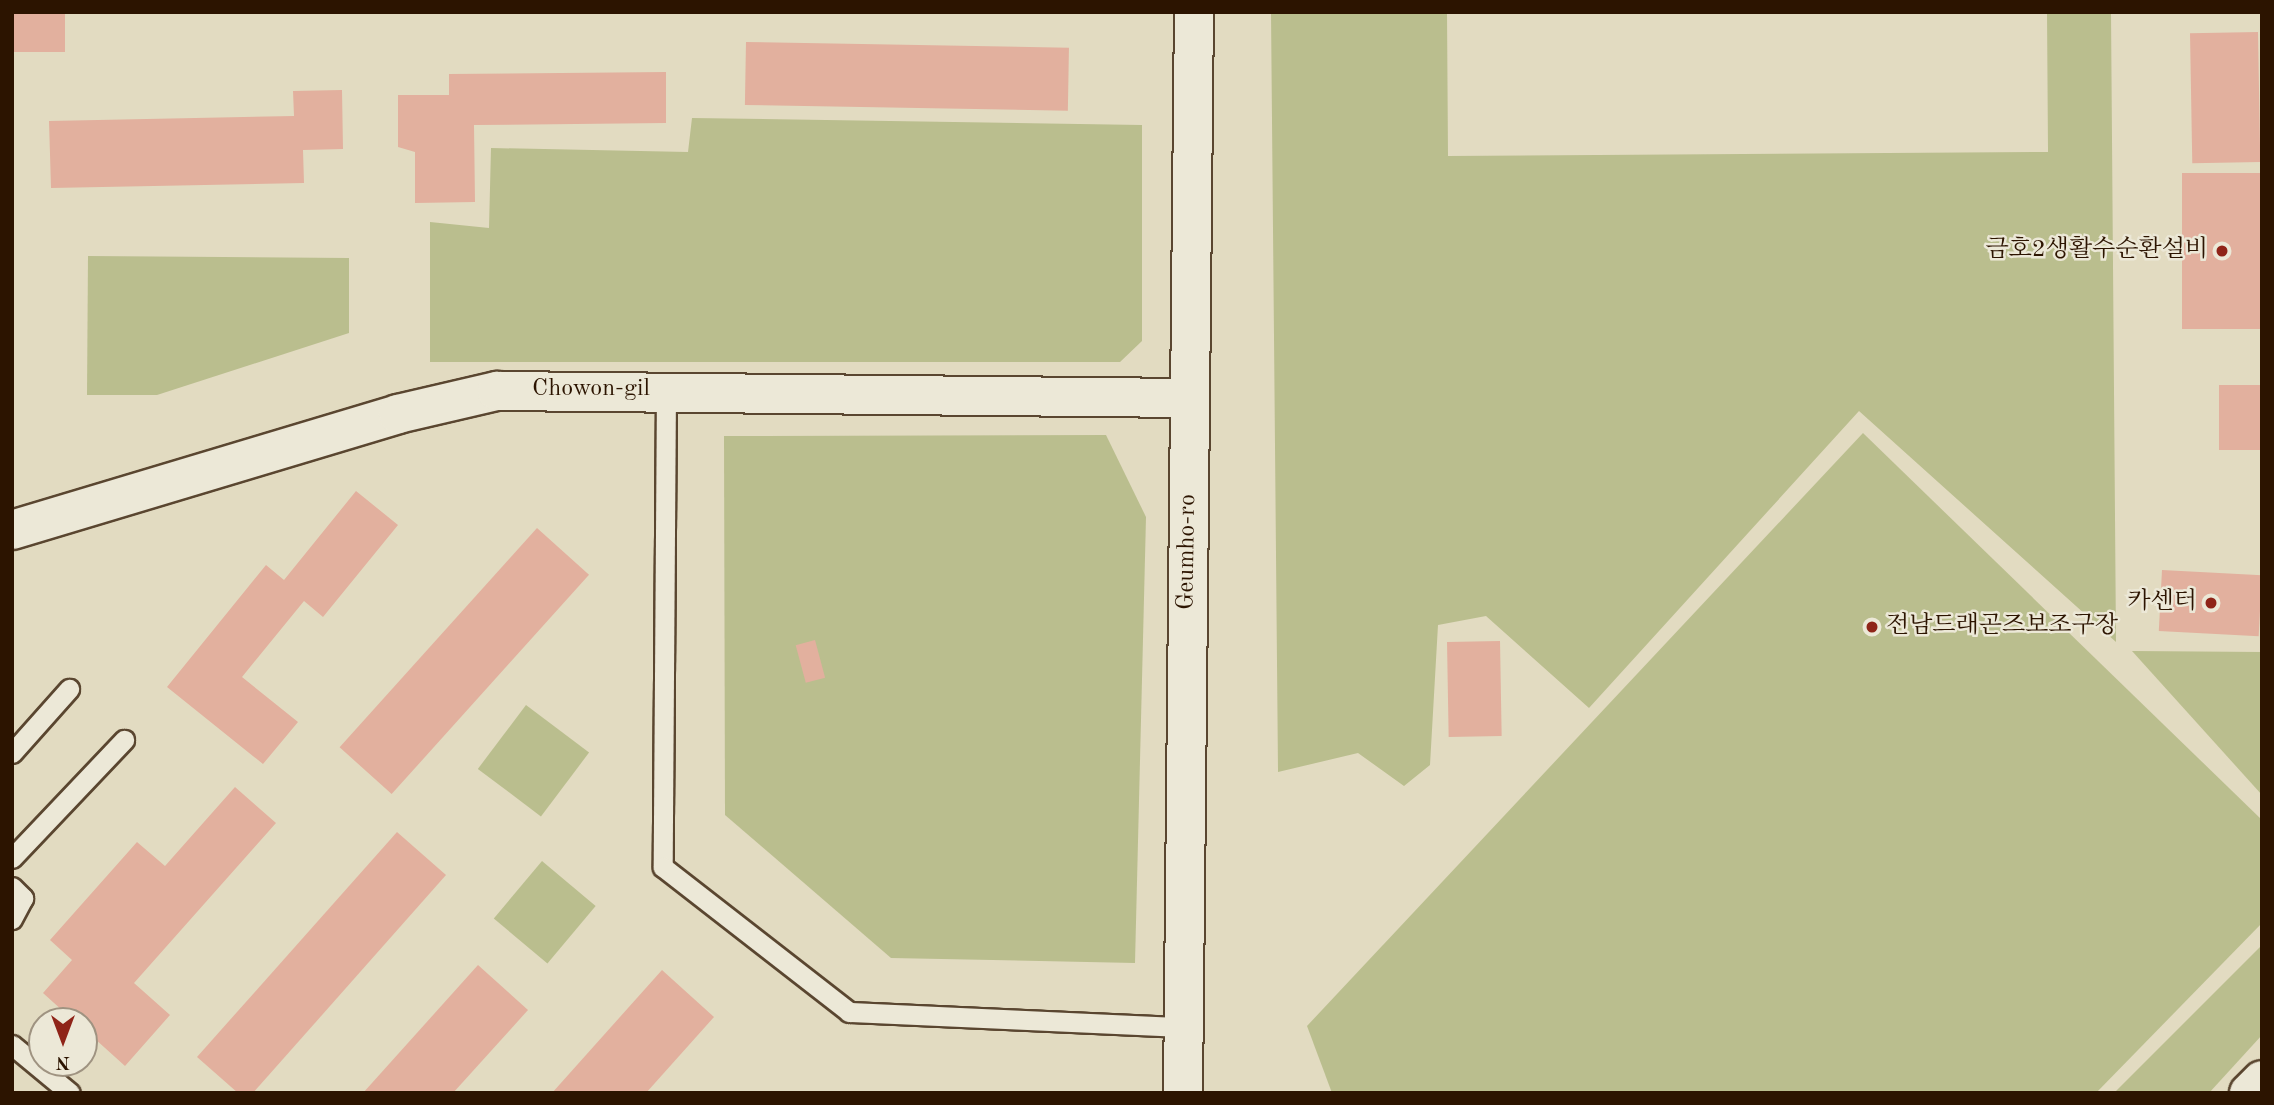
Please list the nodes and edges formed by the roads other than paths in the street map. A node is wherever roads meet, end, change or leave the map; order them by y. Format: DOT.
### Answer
graph roads {
  1 [pos="1194,12"];
  2 [pos="666,390"];
  3 [pos="1190,398"];
  4 [pos="12,530"];
  5 [pos="69,689"];
  6 [pos="124,740"];
  7 [pos="12,752"];
  8 [pos="12,858"];
  9 [pos="12,887"];
  10 [pos="12,919"];
  11 [pos="1184,1027"];
  12 [pos="12,1045"];
  13 [pos="2262,1080"];
  14 [pos="70,1093"];
  15 [pos="1183,1093"];
  16 [pos="2249,1093"];
  1 -- 3 [label="street, Geumho-ro"];
  2 -- 3 [label="street, Chowon-gil"];
  2 -- 4 [label="street, Chowon-gil"];
  2 -- 11 [label="lane"];
  3 -- 11 [label="street, Geumho-ro"];
  5 -- 7 [label="lane"];
  6 -- 8 [label="lane"];
  9 -- 10 [label="lane"];
  11 -- 15 [label="street, Geumho-ro"];
  12 -- 14 [label="lane"];
  13 -- 16 [label="street"];
}
